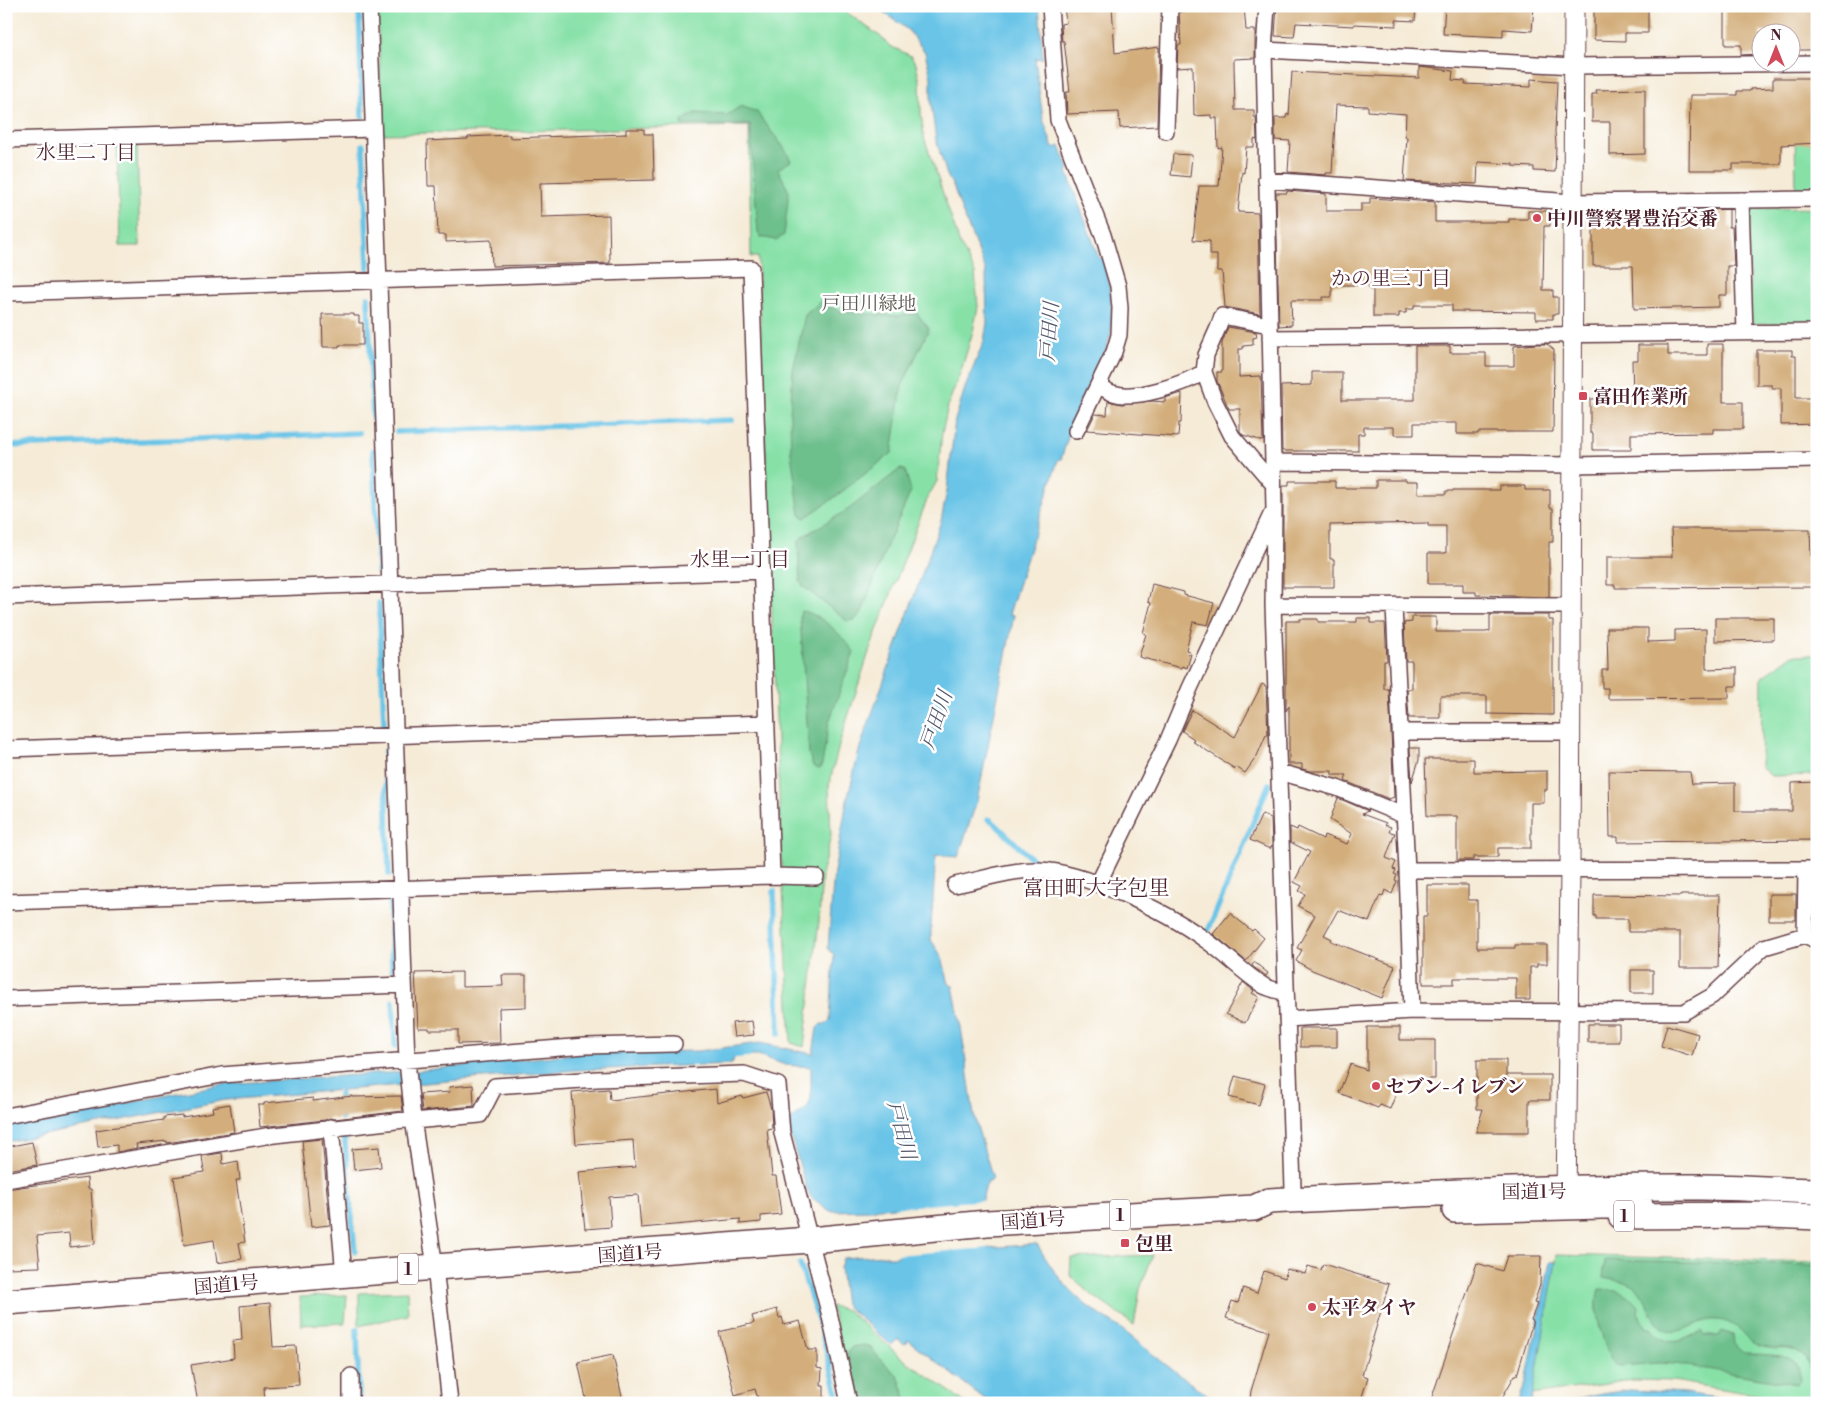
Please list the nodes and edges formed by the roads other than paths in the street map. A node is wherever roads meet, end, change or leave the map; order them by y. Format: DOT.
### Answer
graph roads {
  1 [pos="369,6"];
  2 [pos="1050,6"];
  3 [pos="1170,6"];
  4 [pos="1267,6"];
  5 [pos="1574,6"];
  6 [pos="1264,50"];
  7 [pos="1817,63"];
  8 [pos="1574,66"];
  9 [pos="373,129"];
  10 [pos="1166,131"];
  11 [pos="6,140"];
  12 [pos="1266,180"];
  13 [pos="1817,199"];
  14 [pos="1741,200"];
  15 [pos="1572,202"];
  16 [pos="379,280"];
  17 [pos="6,292"];
  18 [pos="1270,332"];
  19 [pos="1817,332"];
  20 [pos="1745,333"];
  21 [pos="1572,335"];
  22 [pos="1204,372"];
  23 [pos="1099,385"];
  24 [pos="1076,431"];
  25 [pos="1817,460"];
  26 [pos="1273,462"];
  27 [pos="1572,466"];
  28 [pos="1273,484"];
  29 [pos="1274,509"];
  30 [pos="762,571"];
  31 [pos="390,584"];
  32 [pos="6,596"];
  33 [pos="1273,606"];
  34 [pos="1571,606"];
  35 [pos="1394,607"];
  36 [pos="767,723"];
  37 [pos="1400,732"];
  38 [pos="1570,732"];
  39 [pos="395,735"];
  40 [pos="6,749"];
  41 [pos="1279,772"];
  42 [pos="1405,816"];
  43 [pos="1811,869"];
  44 [pos="1408,870"];
  45 [pos="1570,870"];
  46 [pos="772,876"];
  47 [pos="816,877"];
  48 [pos="1098,884"];
  49 [pos="956,885"];
  50 [pos="401,890"];
  51 [pos="6,902"];
  52 [pos="1811,938"];
  53 [pos="404,985"];
  54 [pos="1286,993"];
  55 [pos="6,999"];
  56 [pos="1412,1011"];
  57 [pos="1568,1012"];
  58 [pos="1286,1019"];
  59 [pos="674,1044"];
  60 [pos="407,1064"];
  61 [pos="6,1116"];
  62 [pos="413,1120"];
  63 [pos="331,1127"];
  64 [pos="1817,1175"];
  65 [pos="6,1180"];
  66 [pos="1294,1188"];
  67 [pos="1599,1189"];
  68 [pos="1817,1191"];
  69 [pos="1716,1195"];
  70 [pos="1566,1199"];
  71 [pos="1817,1204"];
  72 [pos="1254,1208"];
  73 [pos="1433,1210"];
  74 [pos="1817,1217"];
  75 [pos="810,1240"];
  76 [pos="435,1267"];
  77 [pos="344,1274"];
  78 [pos="6,1302"];
  79 [pos="350,1376"];
  80 [pos="350,1403"];
  81 [pos="450,1403"];
  82 [pos="850,1403"];
  1 -- 9 [label="street"];
  2 -- 23 [label="street"];
  3 -- 10 [label="street"];
  4 -- 6 [label="street"];
  5 -- 8 [label="street"];
  6 -- 8 [label="street"];
  6 -- 12 [label="street"];
  7 -- 8 [label="street"];
  8 -- 15 [label="street"];
  9 -- 11 [label="street"];
  9 -- 16 [label="street"];
  12 -- 15 [label="street"];
  12 -- 18 [label="street"];
  13 -- 14 [label="street"];
  14 -- 15 [label="street"];
  14 -- 20 [label="street"];
  15 -- 21 [label="street"];
  16 -- 17 [label="street"];
  16 -- 30 [label="street"];
  16 -- 31 [label="street"];
  18 -- 21 [label="street"];
  18 -- 22 [label="street"];
  18 -- 26 [label="street"];
  19 -- 20 [label="street"];
  20 -- 21 [label="street"];
  21 -- 27 [label="street"];
  22 -- 23 [label="street"];
  22 -- 28 [label="street"];
  23 -- 24 [label="street"];
  25 -- 27 [label="street"];
  26 -- 27 [label="street"];
  26 -- 28 [label="street"];
  27 -- 34 [label="street"];
  28 -- 29 [label="street"];
  29 -- 33 [label="street"];
  29 -- 48 [label="street"];
  30 -- 31 [label="street"];
  30 -- 36 [label="street"];
  31 -- 32 [label="street"];
  31 -- 39 [label="street"];
  33 -- 35 [label="street"];
  33 -- 41 [label="street"];
  34 -- 35 [label="street"];
  34 -- 38 [label="street"];
  35 -- 37 [label="street"];
  36 -- 39 [label="street"];
  36 -- 46 [label="street"];
  37 -- 38 [label="street"];
  37 -- 42 [label="street"];
  38 -- 45 [label="street"];
  39 -- 40 [label="street"];
  39 -- 50 [label="street"];
  41 -- 42 [label="street"];
  41 -- 54 [label="street"];
  42 -- 44 [label="street"];
  43 -- 45 [label="street"];
  43 -- 52 [label="street"];
  44 -- 45 [label="street"];
  44 -- 56 [label="street"];
  45 -- 57 [label="street"];
  46 -- 47 [label="street"];
  46 -- 50 [label="street"];
  48 -- 49 [label="street"];
  48 -- 54 [label="street"];
  50 -- 51 [label="street"];
  50 -- 53 [label="street"];
  52 -- 57 [label="street"];
  53 -- 55 [label="street"];
  53 -- 60 [label="street"];
  54 -- 58 [label="street"];
  56 -- 57 [label="street"];
  56 -- 58 [label="street"];
  57 -- 70 [label="street"];
  58 -- 66 [label="street"];
  59 -- 60 [label="street"];
  60 -- 61 [label="street"];
  60 -- 62 [label="street"];
  62 -- 63 [label="street"];
  62 -- 75 [label="street"];
  62 -- 76 [label="street"];
  63 -- 65 [label="street"];
  63 -- 77 [label="street"];
  64 -- 67 [label="highway, 1"];
  67 -- 69 [label="highway, 国道1号 / 1"];
  67 -- 70 [label="highway, 国道1号 / 1"];
  68 -- 69 [label="highway, 国道1号 / 1"];
  69 -- 70 [label="highway, 国道1号 / 1"];
  69 -- 71 [label="highway, 国道1号 / 1"];
  70 -- 72 [label="highway, 国道1号 / 1"];
  70 -- 73 [label="highway, 国道1号 / 1"];
  72 -- 73 [label="highway, 国道1号 / 1"];
  72 -- 75 [label="highway, 国道1号 / 1"];
  73 -- 74 [label="highway, 1"];
  75 -- 76 [label="highway, 国道1号 / 1"];
  75 -- 82 [label="street"];
  76 -- 77 [label="highway, 国道1号 / 1"];
  76 -- 81 [label="street"];
  77 -- 78 [label="highway, 国道1号 / 1"];
  79 -- 80 [label="street"];
}
